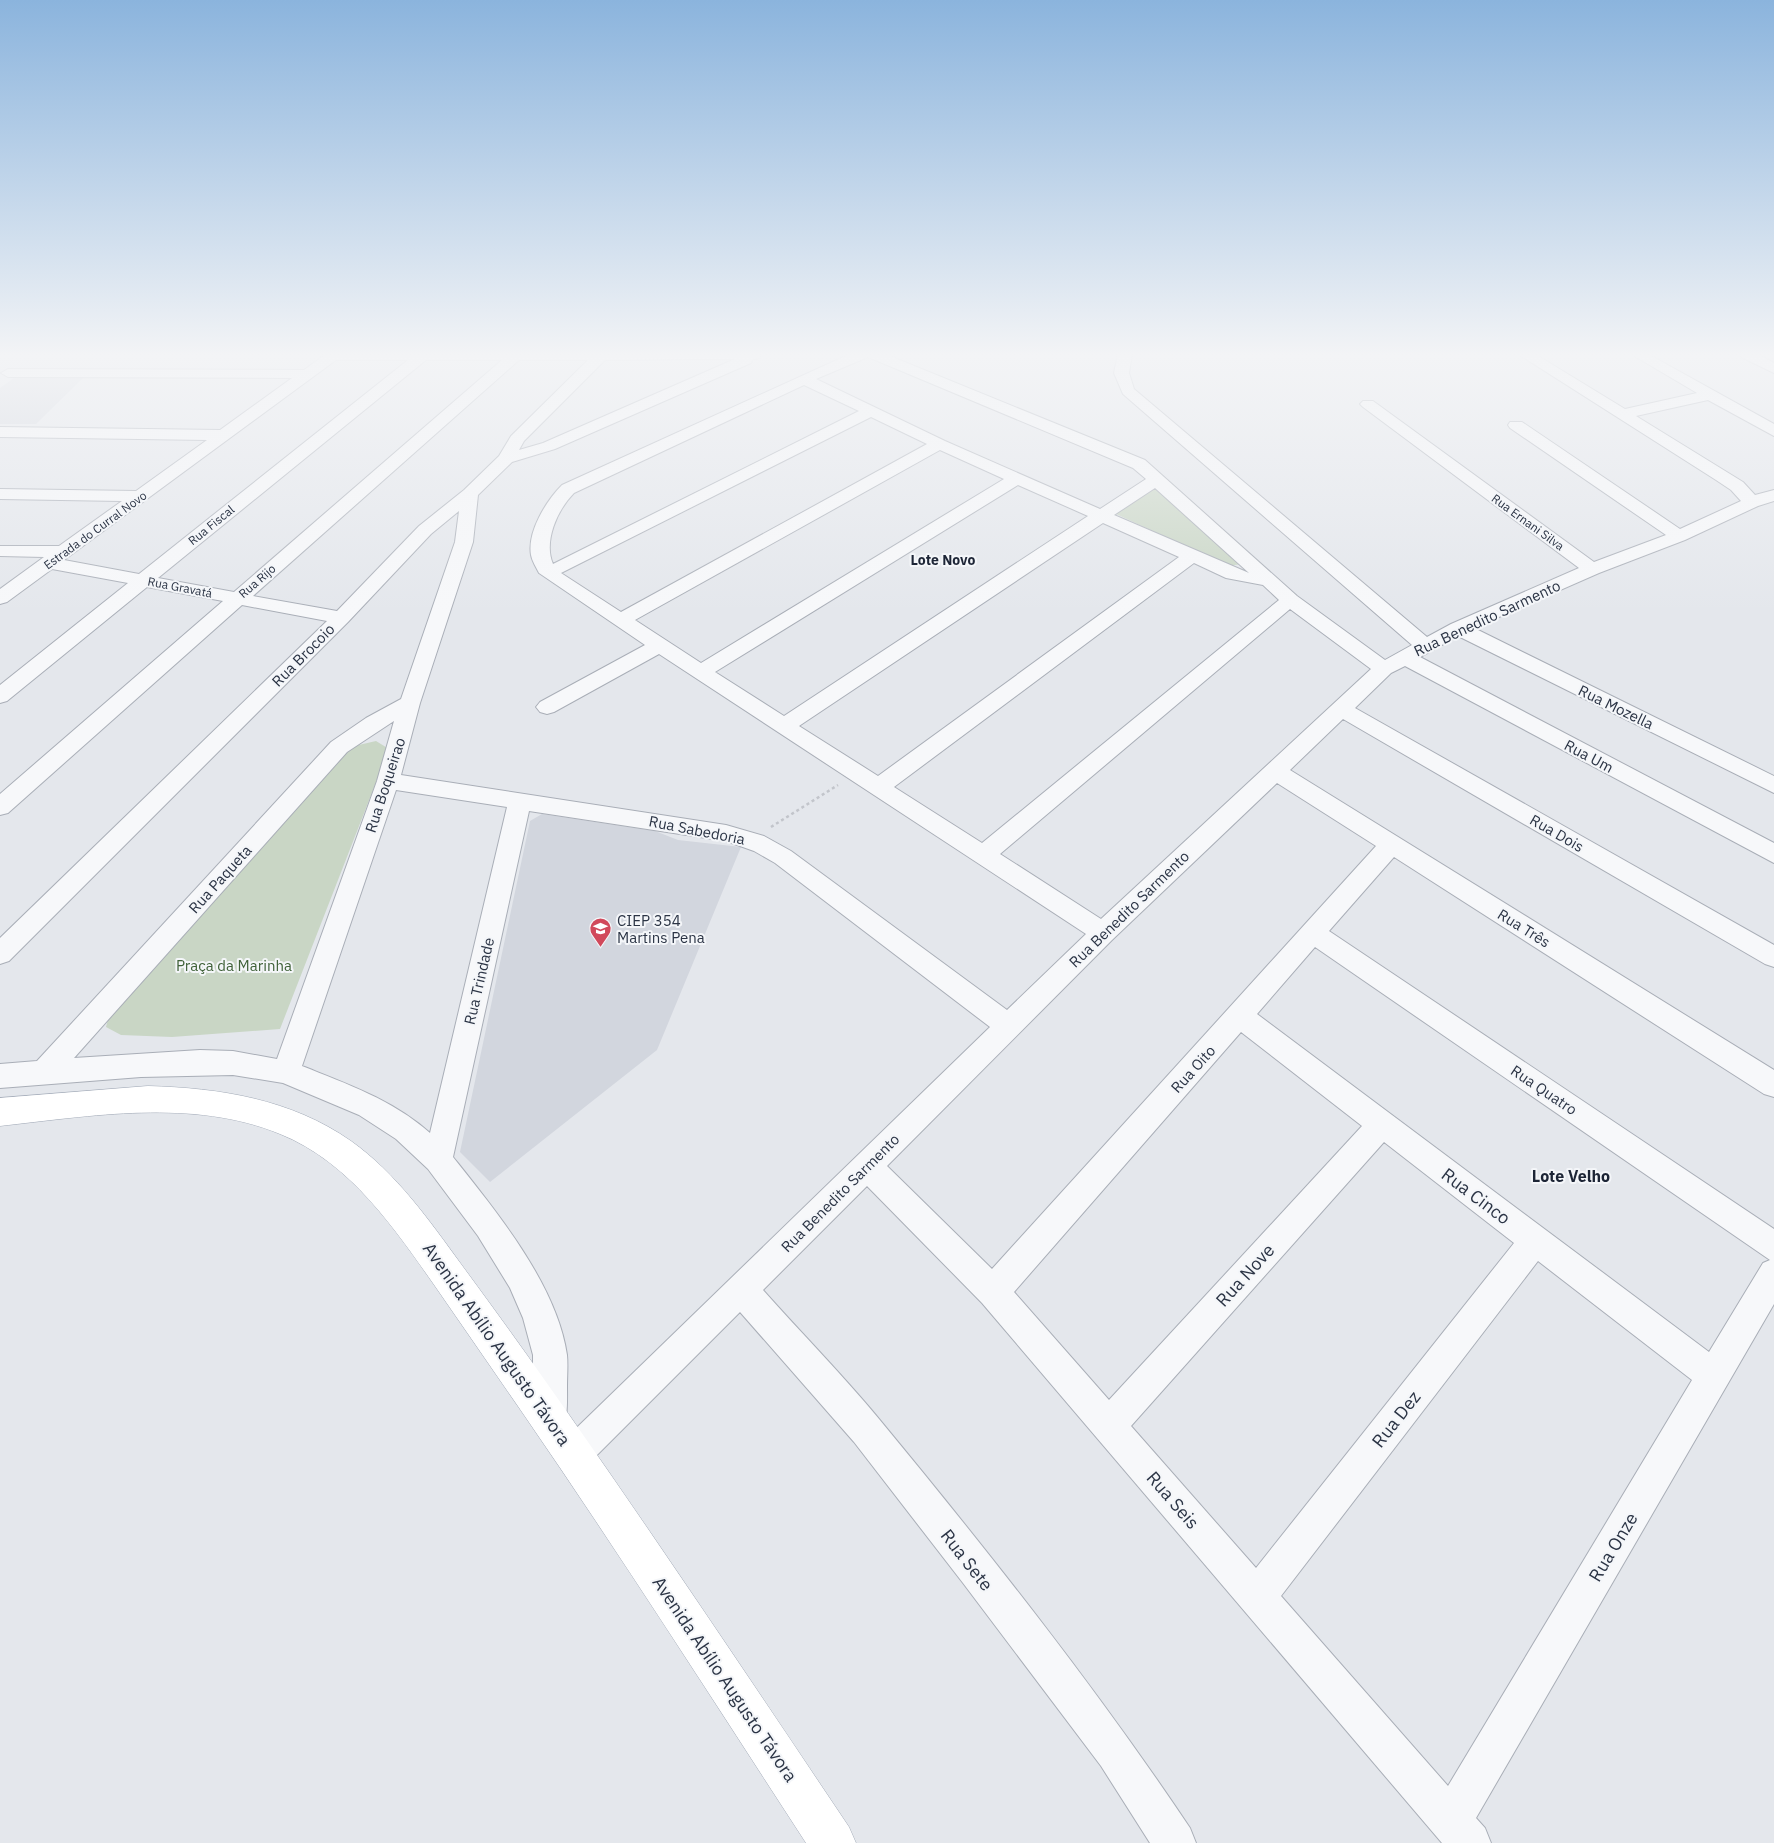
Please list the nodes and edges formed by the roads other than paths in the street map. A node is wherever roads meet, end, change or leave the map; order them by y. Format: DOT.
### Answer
graph roads {
  1 [pos="217,440"];
  2 [pos="317,440"];
  3 [pos="419,440"];
  4 [pos="517,440"];
  5 [pos="563,440"];
  6 [pos="673,440"];
  7 [pos="813,440"];
  8 [pos="931,440"];
  9 [pos="1081,440"];
  10 [pos="1179,440"];
  11 [pos="1417,440"];
  12 [pos="1538,440"];
  13 [pos="1664,440"];
  14 [pos="939,444"];
  15 [pos="506,459"];
  16 [pos="1018,478"];
  17 [pos="1157,479"];
  18 [pos="0,494"];
  19 [pos="470,494"];
  20 [pos="142,496"];
  21 [pos="1763,499"];
  22 [pos="1100,515"];
  23 [pos="1679,536"];
  24 [pos="0,551"];
  25 [pos="1192,556"];
  26 [pos="56,557"];
  27 [pos="1592,569"];
  28 [pos="548,573"];
  29 [pos="143,580"];
  30 [pos="1267,580"];
  31 [pos="0,598"];
  32 [pos="238,598"];
  33 [pos="1290,600"];
  34 [pos="341,618"];
  35 [pos="621,620"];
  36 [pos="1458,628"];
  37 [pos="660,645"];
  38 [pos="1404,657"];
  39 [pos="700,672"];
  40 [pos="0,696"];
  41 [pos="410,703"];
  42 [pos="547,707"];
  43 [pos="1340,708"];
  44 [pos="784,726"];
  45 [pos="1275,771"];
  46 [pos="388,781"];
  47 [pos="1774,785"];
  48 [pos="878,787"];
  49 [pos="520,801"];
  50 [pos="0,807"];
  51 [pos="1391,844"];
  52 [pos="1774,854"];
  53 [pos="983,855"];
  54 [pos="1103,933"];
  55 [pos="1313,933"];
  56 [pos="0,954"];
  57 [pos="1774,957"];
  58 [pos="1239,1016"];
  59 [pos="1009,1026"];
  60 [pos="45,1072"];
  61 [pos="286,1072"];
  62 [pos="0,1076"];
  63 [pos="1774,1085"];
  64 [pos="0,1112"];
  65 [pos="1382,1124"];
  66 [pos="438,1160"];
  67 [pos="867,1166"];
  68 [pos="1536,1241"];
  69 [pos="1774,1247"];
  70 [pos="1774,1274"];
  71 [pos="742,1290"];
  72 [pos="993,1292"];
  73 [pos="1714,1376"];
  74 [pos="550,1418"];
  75 [pos="1109,1425"];
  76 [pos="574,1454"];
  77 [pos="1257,1597"];
  78 [pos="1460,1832"];
  79 [pos="833,1843"];
  80 [pos="1175,1843"];
  1 -- 20 [label="street, Estrada do Curral Novo"];
  2 -- 29 [label="street, Rua Fiscal"];
  3 -- 32 [label="street, Rua Rijo"];
  4 -- 15 [label="street, Rua Brocoio"];
  5 -- 15 [label="street"];
  6 -- 28 [label="street"];
  7 -- 28 [label="street"];
  8 -- 14 [label="street"];
  9 -- 17 [label="street"];
  10 -- 38 [label="street"];
  11 -- 27 [label="street, Rua Ernani Silva"];
  12 -- 23 [label="street"];
  13 -- 21 [label="street"];
  14 -- 16 [label="street"];
  14 -- 35 [label="street"];
  15 -- 19 [label="street, Rua Brocoio"];
  16 -- 22 [label="street"];
  16 -- 39 [label="street"];
  17 -- 22 [label="street"];
  17 -- 30 [label="street"];
  18 -- 20 [label="street"];
  19 -- 34 [label="street, Rua Brocoio"];
  19 -- 41 [label="street, Rua Boqueirao"];
  20 -- 26 [label="street, Estrada do Curral Novo"];
  21 -- 23 [label="street, Rua Benedito Sarmento"];
  22 -- 25 [label="street"];
  22 -- 44 [label="street"];
  23 -- 27 [label="street, Rua Benedito Sarmento"];
  24 -- 26 [label="street, Rua Gravatá"];
  25 -- 30 [label="street"];
  25 -- 48 [label="street"];
  26 -- 29 [label="street, Rua Gravatá"];
  26 -- 31 [label="street, Estrada do Curral Novo"];
  27 -- 36 [label="street, Rua Benedito Sarmento"];
  28 -- 35 [label="street"];
  29 -- 32 [label="street, Rua Gravatá"];
  29 -- 40 [label="street, Rua Fiscal"];
  30 -- 33 [label="street"];
  32 -- 34 [label="street, Rua Gravatá"];
  32 -- 50 [label="street, Rua Rijo"];
  33 -- 38 [label="street"];
  33 -- 53 [label="street"];
  34 -- 56 [label="street, Rua Brocoio"];
  35 -- 37 [label="street"];
  36 -- 38 [label="street, Rua Benedito Sarmento"];
  36 -- 47 [label="street, Rua Mozella"];
  37 -- 39 [label="street"];
  37 -- 42 [label="street"];
  38 -- 43 [label="street, Rua Benedito Sarmento"];
  38 -- 52 [label="street, Rua Um"];
  39 -- 44 [label="street"];
  41 -- 46 [label="street, Rua Boqueirao"];
  41 -- 60 [label="street, Rua Paqueta"];
  43 -- 45 [label="street, Rua Benedito Sarmento"];
  43 -- 57 [label="street, Rua Dois"];
  44 -- 48 [label="street"];
  45 -- 51 [label="street, Rua Três"];
  45 -- 54 [label="street, Rua Benedito Sarmento"];
  46 -- 49 [label="street, Rua Sabedoria"];
  46 -- 61 [label="street, Rua Boqueirao"];
  48 -- 53 [label="street"];
  49 -- 59 [label="street, Rua Sabedoria"];
  49 -- 66 [label="street, Rua Trindade"];
  51 -- 55 [label="street, Rua Oito"];
  51 -- 63 [label="street, Rua Três"];
  53 -- 54 [label="street"];
  54 -- 59 [label="street, Rua Benedito Sarmento"];
  55 -- 58 [label="street, Rua Oito"];
  55 -- 69 [label="street, Rua Quatro"];
  58 -- 65 [label="street, Rua Cinco"];
  58 -- 72 [label="street, Rua Oito"];
  59 -- 67 [label="street, Rua Benedito Sarmento"];
  60 -- 61 [label="street"];
  60 -- 62 [label="street"];
  61 -- 66 [label="street"];
  64 -- 74 [label="main road, Avenida Abílio Augusto Távora"];
  65 -- 68 [label="street, Rua Cinco"];
  65 -- 75 [label="street, Rua Nove"];
  66 -- 74 [label="street"];
  67 -- 71 [label="street, Rua Benedito Sarmento"];
  67 -- 72 [label="street, Rua Seis"];
  68 -- 73 [label="street, Rua Cinco"];
  68 -- 77 [label="street, Rua Dez"];
  70 -- 73 [label="street, Rua Onze"];
  71 -- 76 [label="street, Rua Benedito Sarmento"];
  71 -- 80 [label="street, Rua Sete"];
  72 -- 75 [label="street, Rua Seis"];
  73 -- 78 [label="street, Rua Onze"];
  74 -- 76 [label="main road, Avenida Abílio Augusto Távora"];
  75 -- 77 [label="street, Rua Seis"];
  76 -- 79 [label="main road, Avenida Abílio Augusto Távora"];
  77 -- 78 [label="street, Rua Seis"];
}
